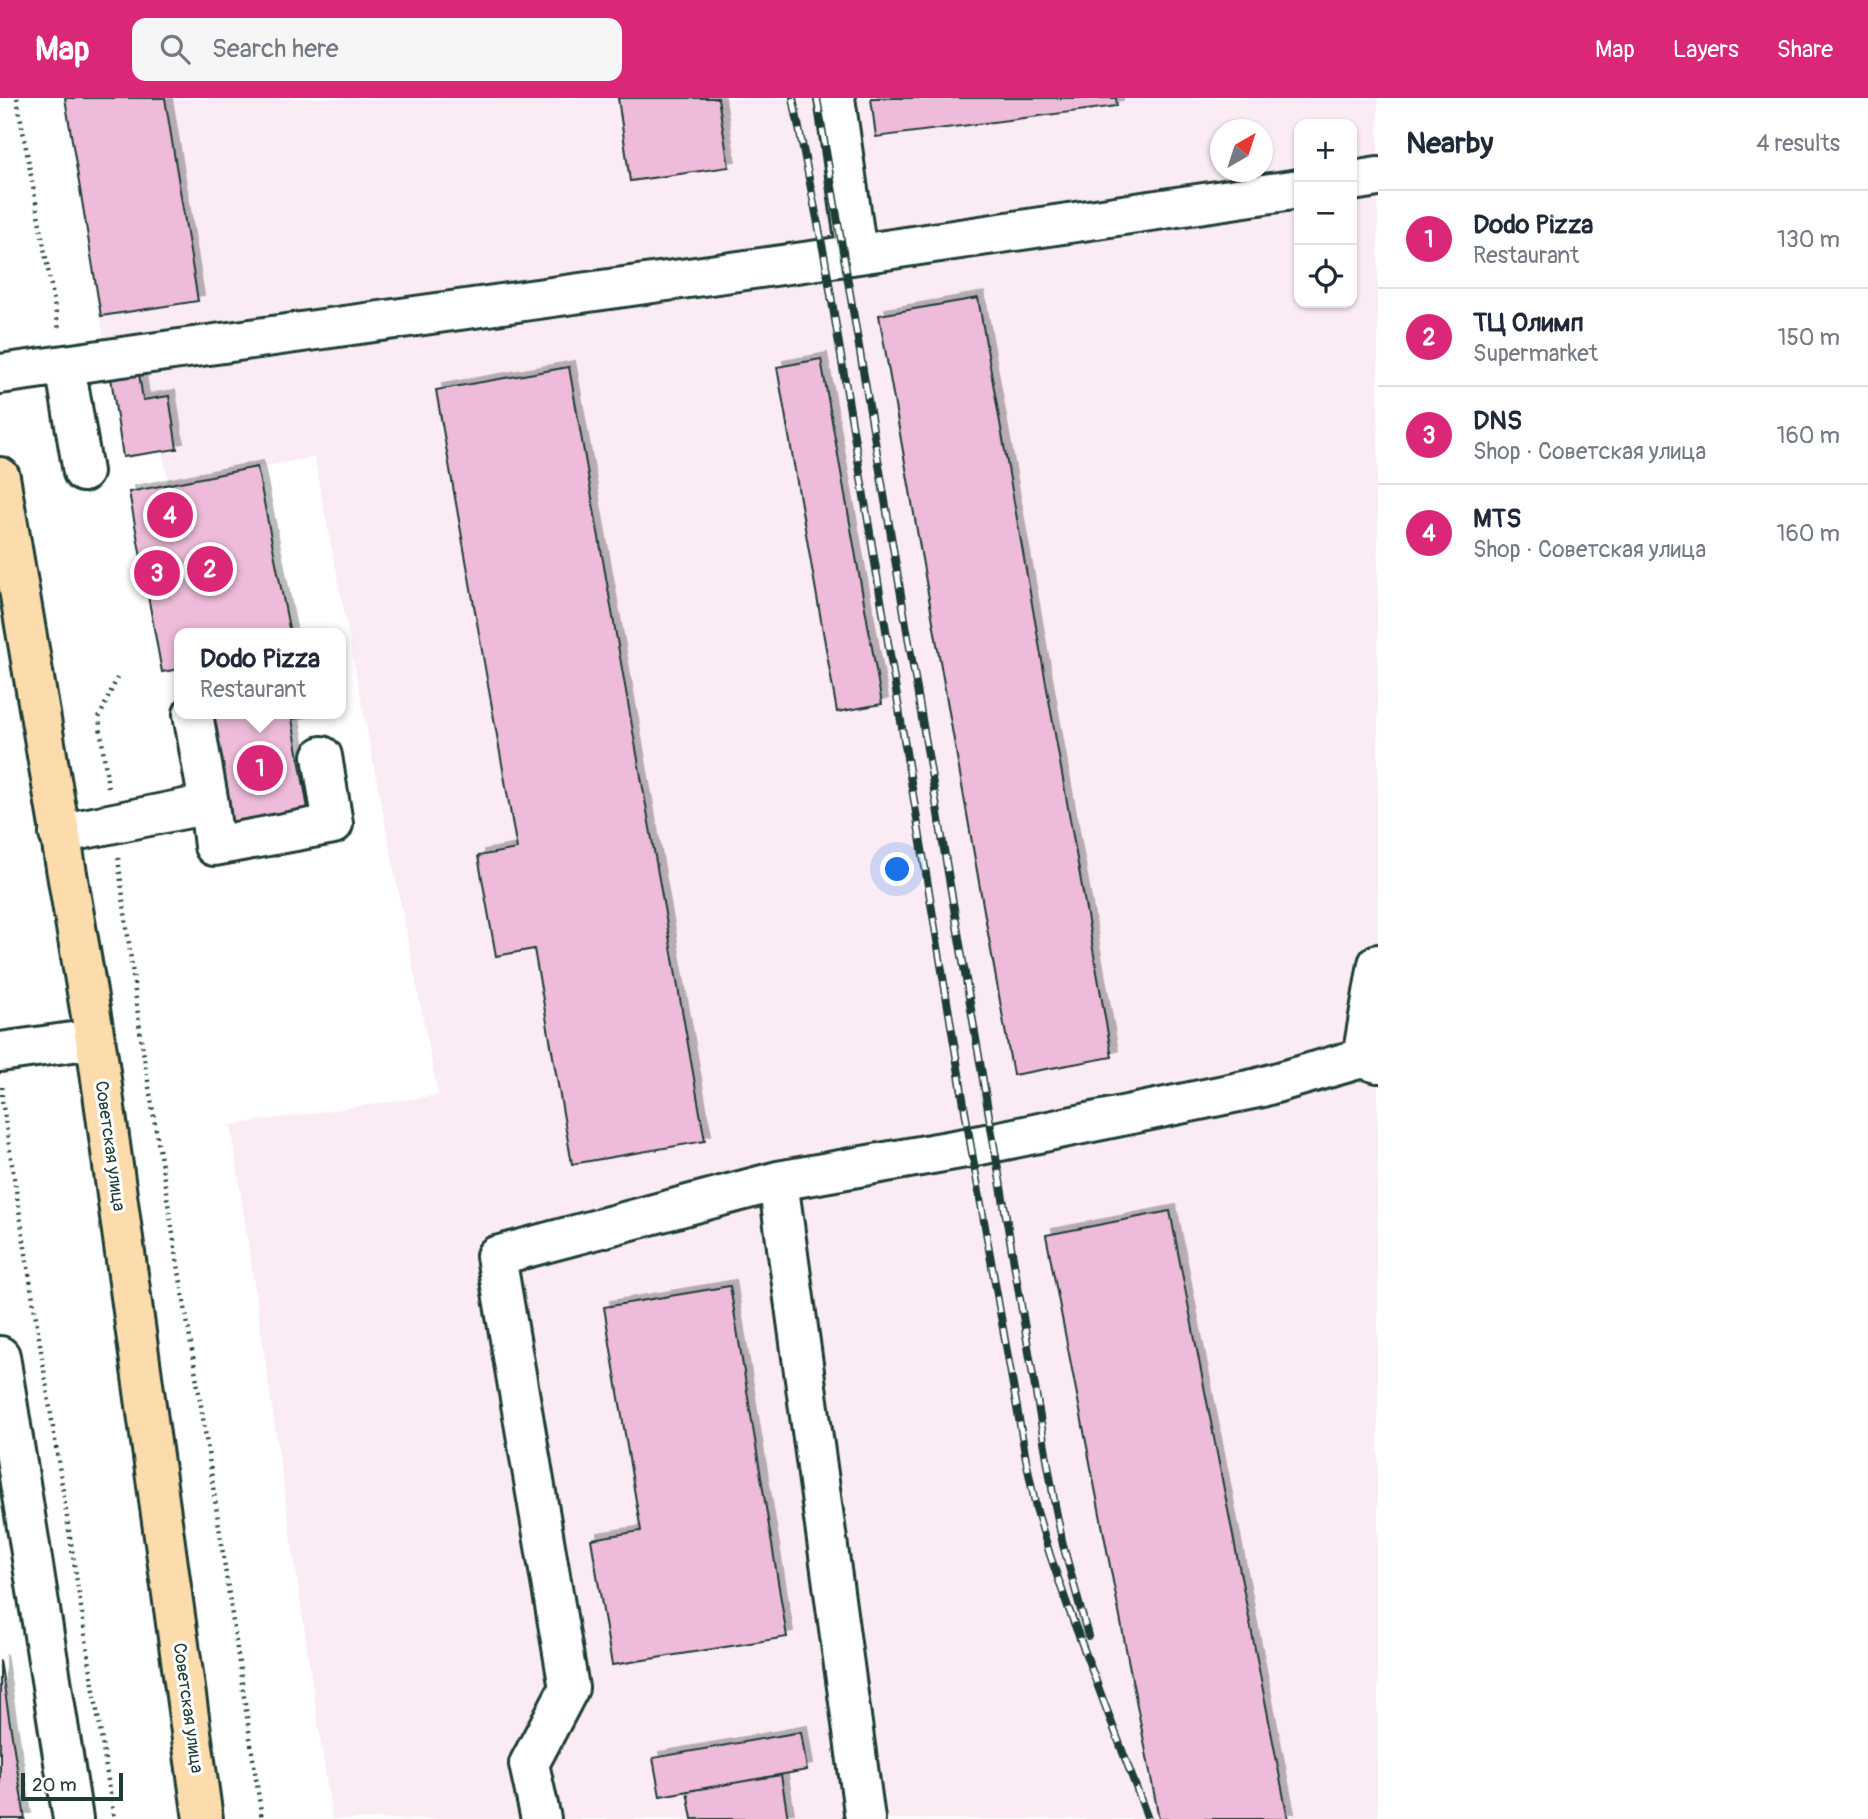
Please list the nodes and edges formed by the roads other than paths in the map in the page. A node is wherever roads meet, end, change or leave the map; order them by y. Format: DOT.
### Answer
graph roads {
  1 [pos="835,98"];
  2 [pos="1378,177"];
  3 [pos="1357,180"];
  4 [pos="1294,190"];
  5 [pos="858,254"];
  6 [pos="65,365"];
  7 [pos="0,374"];
  8 [pos="83,472"];
  9 [pos="1,489"];
  10 [pos="195,719"];
  11 [pos="322,756"];
  12 [pos="209,804"];
  13 [pos="60,834"];
  14 [pos="1378,964"];
  15 [pos="94,1039"];
  16 [pos="0,1052"];
  17 [pos="1370,1060"];
  18 [pos="778,1181"];
  19 [pos="0,1356"];
  20 [pos="73,1819"];
  21 [pos="203,1819"];
  22 [pos="541,1819"];
  23 [pos="865,1819"];
  1 -- 5 [label="street"];
  2 -- 3 [label="street"];
  4 -- 5 [label="street"];
  5 -- 6 [label="street"];
  6 -- 7 [label="street"];
  6 -- 8 [label="street"];
  9 -- 13 [label="main road, Советская улица"];
  10 -- 12 [label="street"];
  11 -- 12 [label="street"];
  12 -- 13 [label="street"];
  13 -- 15 [label="main road, Советская улица"];
  14 -- 17 [label="street"];
  15 -- 16 [label="street"];
  15 -- 21 [label="main road, Советская улица"];
  17 -- 18 [label="street"];
  18 -- 22 [label="street"];
  18 -- 23 [label="street"];
  19 -- 20 [label="street"];
}
